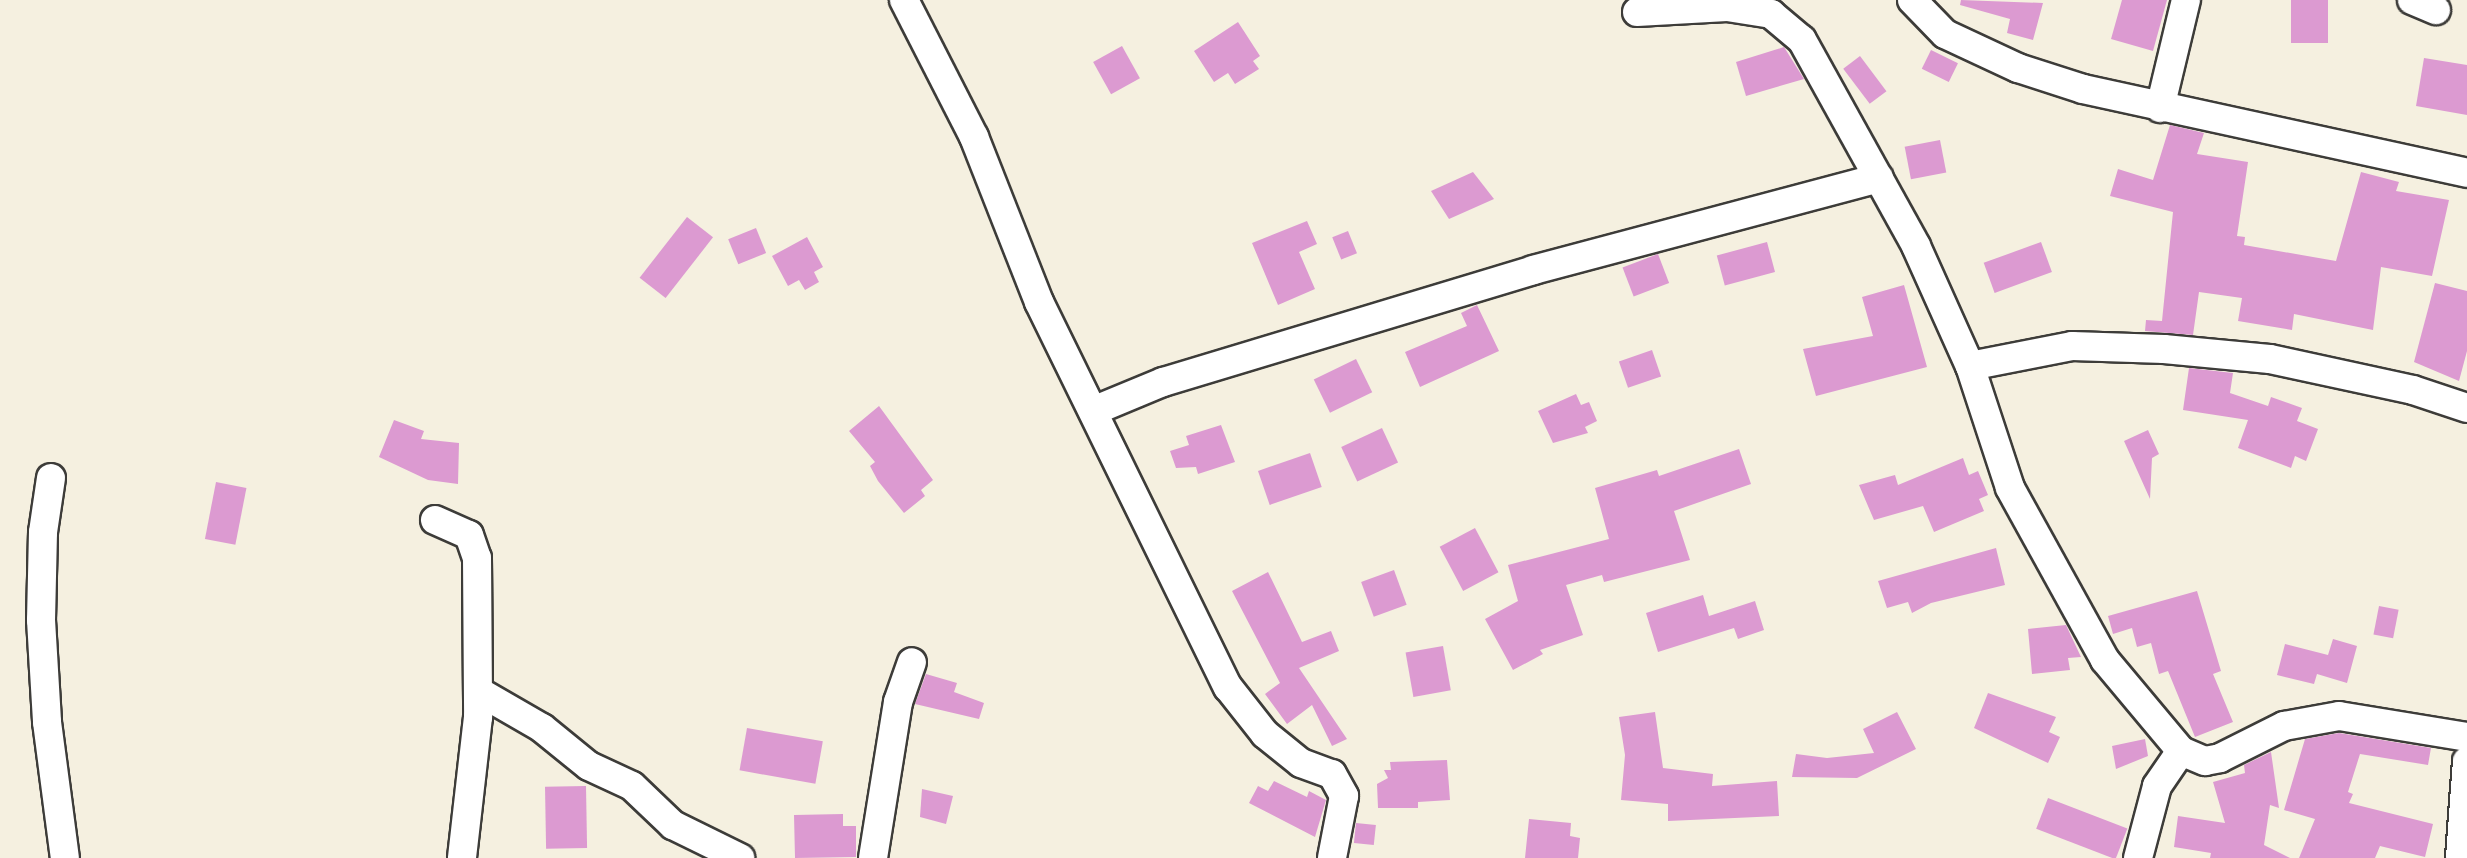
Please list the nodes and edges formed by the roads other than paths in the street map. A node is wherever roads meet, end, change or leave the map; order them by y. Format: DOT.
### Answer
graph roads {
  1 [pos="904,0"];
  2 [pos="1912,0"];
  3 [pos="2186,0"];
  4 [pos="1637,12"];
  5 [pos="2160,108"];
  6 [pos="2467,173"];
  7 [pos="1879,178"];
  8 [pos="1970,366"];
  9 [pos="2467,408"];
  10 [pos="1093,411"];
  11 [pos="51,478"];
  12 [pos="435,520"];
  13 [pos="912,662"];
  14 [pos="478,691"];
  15 [pos="2467,737"];
  16 [pos="2181,751"];
  17 [pos="2467,761"];
  18 [pos="65,858"];
  19 [pos="462,858"];
  20 [pos="740,858"];
  21 [pos="873,858"];
  22 [pos="1332,858"];
  23 [pos="2138,858"];
  24 [pos="2460,858"];
  1 -- 10 [label="street"];
  2 -- 5 [label="street"];
  3 -- 5 [label="street"];
  4 -- 7 [label="street"];
  5 -- 6 [label="street"];
  7 -- 8 [label="street"];
  7 -- 10 [label="street"];
  8 -- 9 [label="street"];
  8 -- 16 [label="street"];
  10 -- 22 [label="street"];
  11 -- 18 [label="street"];
  12 -- 14 [label="street"];
  13 -- 21 [label="street"];
  14 -- 19 [label="street"];
  14 -- 20 [label="street"];
  15 -- 16 [label="street"];
  16 -- 23 [label="street"];
  17 -- 24 [label="street"];
}
